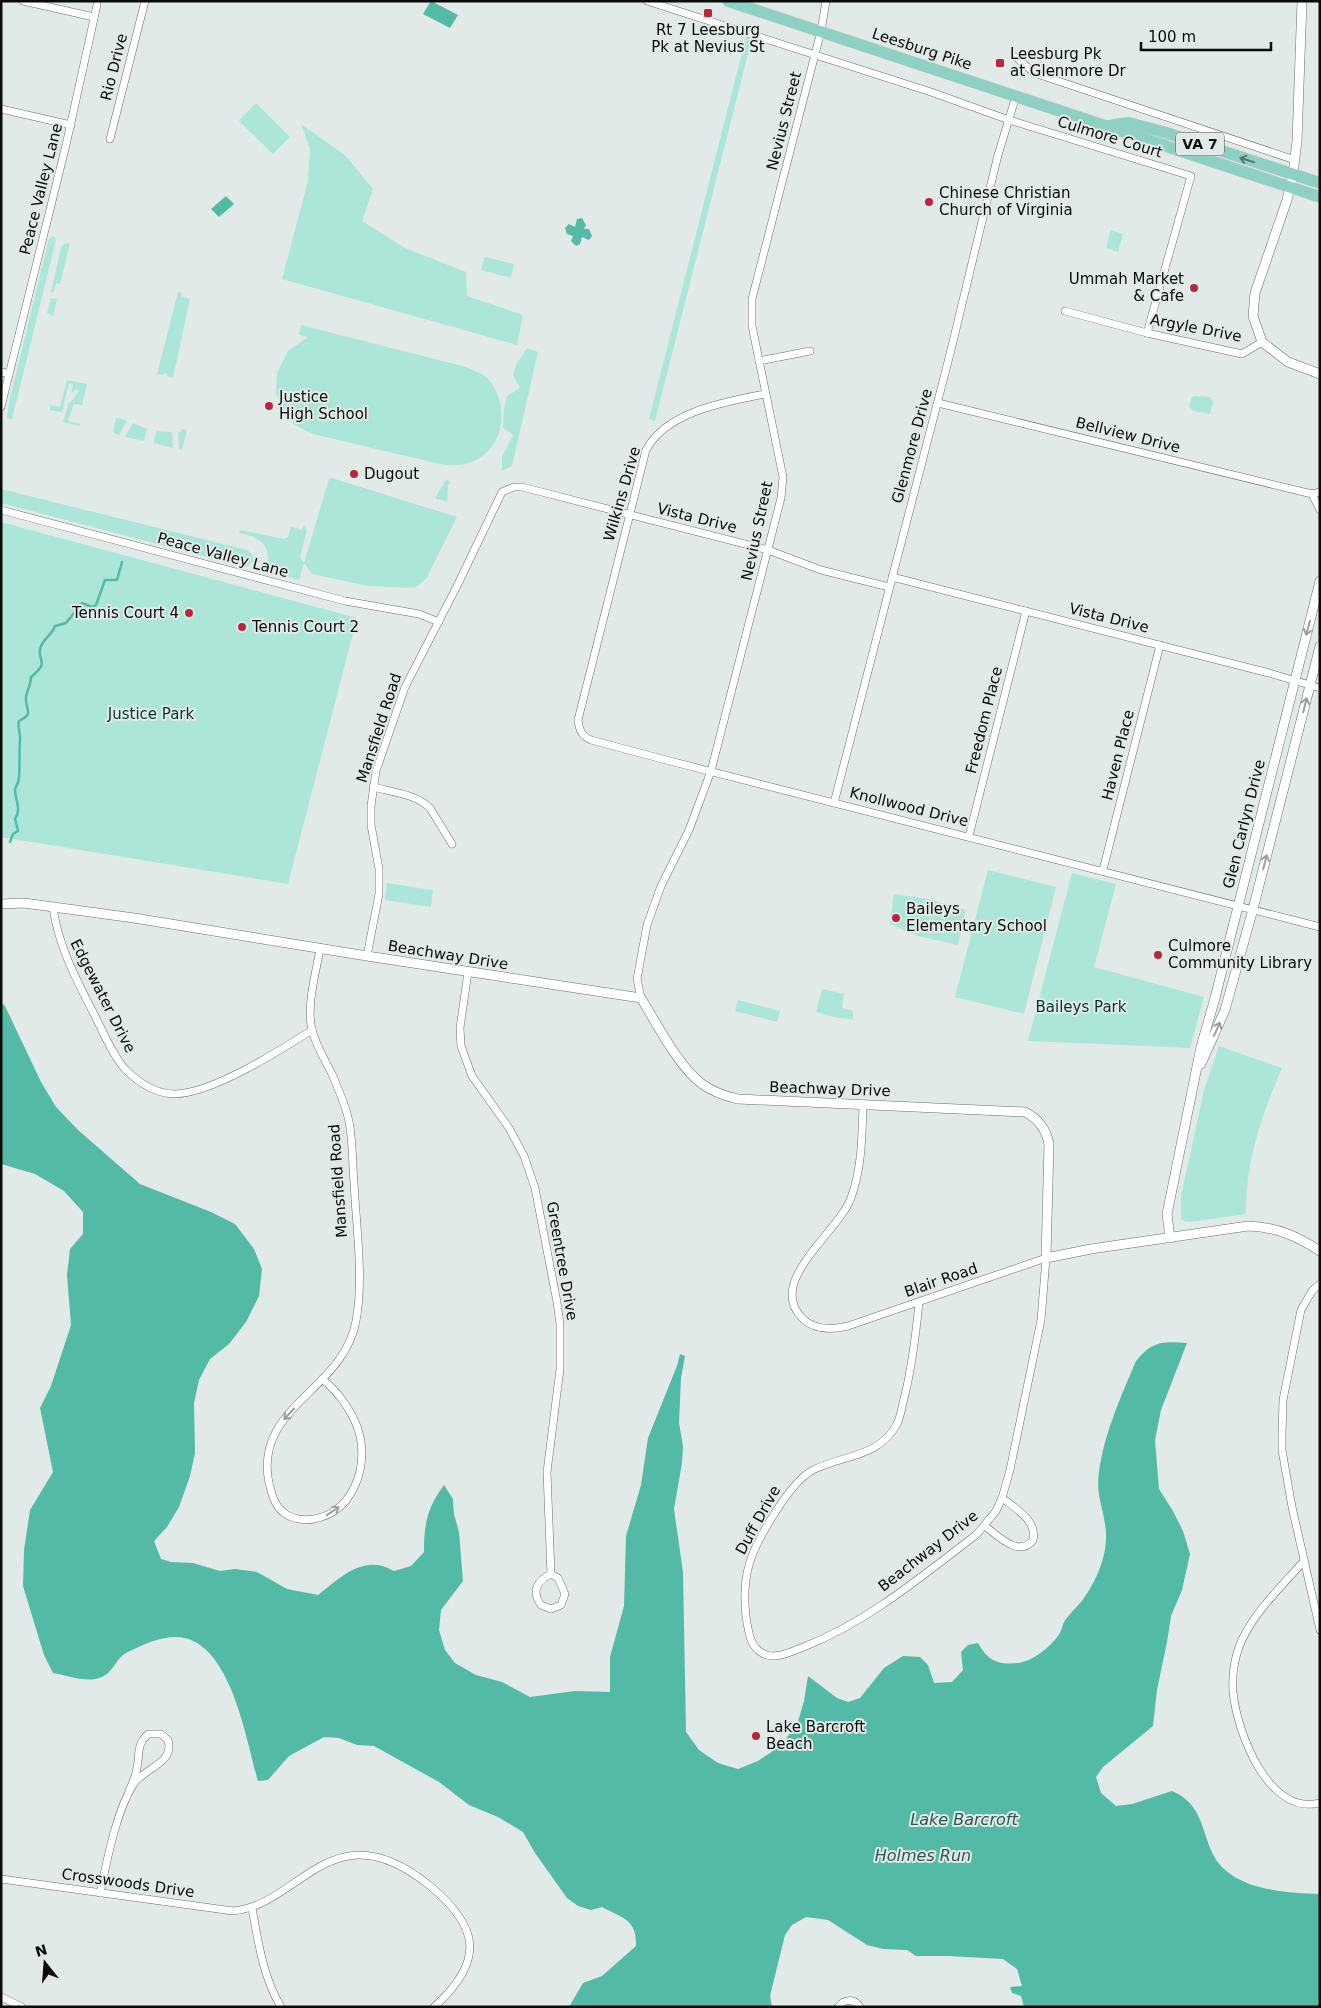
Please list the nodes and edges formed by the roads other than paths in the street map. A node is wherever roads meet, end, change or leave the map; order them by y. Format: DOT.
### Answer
graph roads {
  1 [pos="23,1"];
  2 [pos="145,1"];
  3 [pos="647,1"];
  4 [pos="728,1"];
  5 [pos="826,1"];
  6 [pos="1302,1"];
  7 [pos="97,6"];
  8 [pos="94,17"];
  9 [pos="821,31"];
  10 [pos="815,55"];
  11 [pos="1016,57"];
  12 [pos="1016,96"];
  13 [pos="1,109"];
  14 [pos="1009,120"];
  15 [pos="70,125"];
  16 [pos="1106,126"];
  17 [pos="110,139"];
  18 [pos="1295,160"];
  19 [pos="1293,174"];
  20 [pos="1320,183"];
  21 [pos="1291,186"];
  22 [pos="1320,196"];
  23 [pos="1065,311"];
  24 [pos="1147,333"];
  25 [pos="1262,342"];
  26 [pos="810,351"];
  27 [pos="759,361"];
  28 [pos="1,372"];
  29 [pos="9,374"];
  30 [pos="1320,374"];
  31 [pos="765,394"];
  32 [pos="938,403"];
  33 [pos="1,407"];
  34 [pos="1320,492"];
  35 [pos="1312,494"];
  36 [pos="498,496"];
  37 [pos="1,510"];
  38 [pos="1320,510"];
  39 [pos="630,515"];
  40 [pos="768,550"];
  41 [pos="892,577"];
  42 [pos="1320,581"];
  43 [pos="889,587"];
  44 [pos="1026,611"];
  45 [pos="439,622"];
  46 [pos="1160,645"];
  47 [pos="596,646"];
  48 [pos="1320,646"];
  49 [pos="1294,680"];
  50 [pos="1310,685"];
  51 [pos="1320,688"];
  52 [pos="711,771"];
  53 [pos="373,787"];
  54 [pos="834,803"];
  55 [pos="969,836"];
  56 [pos="452,844"];
  57 [pos="1103,870"];
  58 [pos="1,904"];
  59 [pos="1238,905"];
  60 [pos="53,907"];
  61 [pos="1254,909"];
  62 [pos="1320,927"];
  63 [pos="320,949"];
  64 [pos="367,956"];
  65 [pos="468,972"];
  66 [pos="641,998"];
  67 [pos="312,1030"];
  68 [pos="1196,1073"];
  69 [pos="863,1104"];
  70 [pos="1170,1238"];
  71 [pos="1320,1251"];
  72 [pos="1046,1258"];
  73 [pos="1320,1284"];
  74 [pos="919,1302"];
  75 [pos="322,1379"];
  76 [pos="1002,1498"];
  77 [pos="985,1526"];
  78 [pos="1303,1562"];
  79 [pos="551,1574"];
  80 [pos="1320,1630"];
  81 [pos="769,1656"];
  82 [pos="129,1791"];
  83 [pos="1320,1803"];
  84 [pos="1,1879"];
  85 [pos="100,1893"];
  86 [pos="252,1908"];
  87 [pos="1,1997"];
  88 [pos="22,2007"];
  89 [pos="281,2007"];
  90 [pos="434,2007"];
  91 [pos="838,2007"];
  92 [pos="860,2007"];
  1 -- 8 [label="street"];
  2 -- 17 [label="street, Rio Drive"];
  3 -- 10 [label="street"];
  4 -- 9 [label="main road, Leesburg Pike / VA 7"];
  5 -- 9 [label="street, Nevius Street"];
  6 -- 18 [label="street"];
  7 -- 8 [label="street, Peace Valley Lane"];
  8 -- 15 [label="street, Peace Valley Lane"];
  9 -- 10 [label="street, Nevius Street"];
  9 -- 12 [label="main road, Leesburg Pike / VA 7"];
  10 -- 14 [label="street"];
  10 -- 27 [label="street, Nevius Street"];
  11 -- 18 [label="street"];
  12 -- 14 [label="street, Glenmore Drive"];
  12 -- 16 [label="main road, Leesburg Pike / VA 7"];
  13 -- 15 [label="street"];
  14 -- 24 [label="street, Culmore Court"];
  14 -- 32 [label="street, Glenmore Drive"];
  15 -- 29 [label="street, Peace Valley Lane"];
  19 -- 16 [label="main road, Leesburg Pike / VA 7, one-way"];
  16 -- 21 [label="main road, Leesburg Pike / VA 7"];
  18 -- 19 [label="street"];
  19 -- 20 [label="main road, Leesburg Pike / VA 7"];
  19 -- 21 [label="street"];
  21 -- 22 [label="main road, Leesburg Pike / VA 7"];
  21 -- 25 [label="street"];
  23 -- 24 [label="street, Argyle Drive"];
  24 -- 25 [label="street, Argyle Drive"];
  25 -- 30 [label="street"];
  26 -- 27 [label="street"];
  27 -- 31 [label="street, Nevius Street"];
  28 -- 29 [label="street"];
  29 -- 33 [label="street, Peace Valley Lane"];
  31 -- 39 [label="street, Wilkins Drive"];
  31 -- 40 [label="street, Nevius Street"];
  32 -- 35 [label="street, Bellview Drive"];
  32 -- 41 [label="street, Glenmore Drive"];
  34 -- 35 [label="street, Bellview Drive"];
  35 -- 38 [label="street"];
  36 -- 39 [label="street, Vista Drive"];
  36 -- 45 [label="street, Mansfield Road"];
  37 -- 45 [label="street, Peace Valley Lane"];
  39 -- 40 [label="street, Vista Drive"];
  39 -- 47 [label="street, Wilkins Drive"];
  40 -- 43 [label="street, Vista Drive"];
  40 -- 52 [label="street, Nevius Street"];
  41 -- 43 [label="street, Glenmore Drive"];
  41 -- 44 [label="street, Vista Drive"];
  42 -- 49 [label="street, Glen Carlyn Drive, one-way"];
  43 -- 54 [label="street, Glenmore Drive"];
  44 -- 46 [label="street, Vista Drive"];
  44 -- 55 [label="street, Freedom Place"];
  45 -- 53 [label="street, Mansfield Road"];
  46 -- 49 [label="street, Vista Drive"];
  46 -- 57 [label="street, Haven Place"];
  47 -- 52 [label="street, Knollwood Drive"];
  48 -- 50 [label="street, Glen Carlyn Drive"];
  49 -- 50 [label="street, Vista Drive"];
  49 -- 59 [label="street, Glen Carlyn Drive"];
  50 -- 51 [label="street, Vista Drive"];
  61 -- 50 [label="street, Glen Carlyn Drive, one-way"];
  52 -- 54 [label="street, Knollwood Drive"];
  52 -- 66 [label="street, Nevius Street"];
  53 -- 56 [label="street"];
  53 -- 64 [label="street, Mansfield Road"];
  54 -- 55 [label="street, Knollwood Drive"];
  55 -- 57 [label="street, Knollwood Drive"];
  57 -- 59 [label="street, Knollwood Drive"];
  58 -- 60 [label="street, Beachway Drive"];
  59 -- 61 [label="street, Knollwood Drive"];
  59 -- 68 [label="street, Glen Carlyn Drive"];
  60 -- 63 [label="street, Beachway Drive"];
  60 -- 67 [label="street, Edgewater Drive"];
  61 -- 62 [label="street, Knollwood Drive"];
  68 -- 61 [label="street, Glen Carlyn Drive, one-way"];
  63 -- 64 [label="street, Beachway Drive"];
  63 -- 67 [label="street, Mansfield Road"];
  64 -- 65 [label="street, Beachway Drive"];
  65 -- 66 [label="street, Beachway Drive"];
  65 -- 79 [label="street, Greentree Drive"];
  66 -- 69 [label="street, Beachway Drive"];
  67 -- 75 [label="street, Mansfield Road"];
  68 -- 70 [label="street, Glen Carlyn Drive"];
  69 -- 72 [label="street, Beachway Drive"];
  69 -- 74 [label="street, Blair Road"];
  70 -- 71 [label="street, Blair Road"];
  70 -- 72 [label="street, Blair Road"];
  72 -- 74 [label="street, Blair Road"];
  72 -- 76 [label="street, Beachway Drive"];
  73 -- 78 [label="street"];
  74 -- 81 [label="street, Duff Drive"];
  75 -- 75 [label="street, Mansfield Road, one-way"];
  76 -- 77 [label="street, Beachway Drive"];
  76 -- 77 [label="street"];
  77 -- 81 [label="street, Beachway Drive"];
  78 -- 80 [label="street"];
  78 -- 83 [label="street"];
  79 -- 79 [label="street"];
  82 -- 82 [label="street"];
  82 -- 85 [label="street"];
  84 -- 85 [label="street, Crosswoods Drive"];
  85 -- 86 [label="street, Crosswoods Drive"];
  86 -- 89 [label="street"];
  86 -- 90 [label="street"];
  87 -- 88 [label="street"];
  91 -- 92 [label="street"];
}
